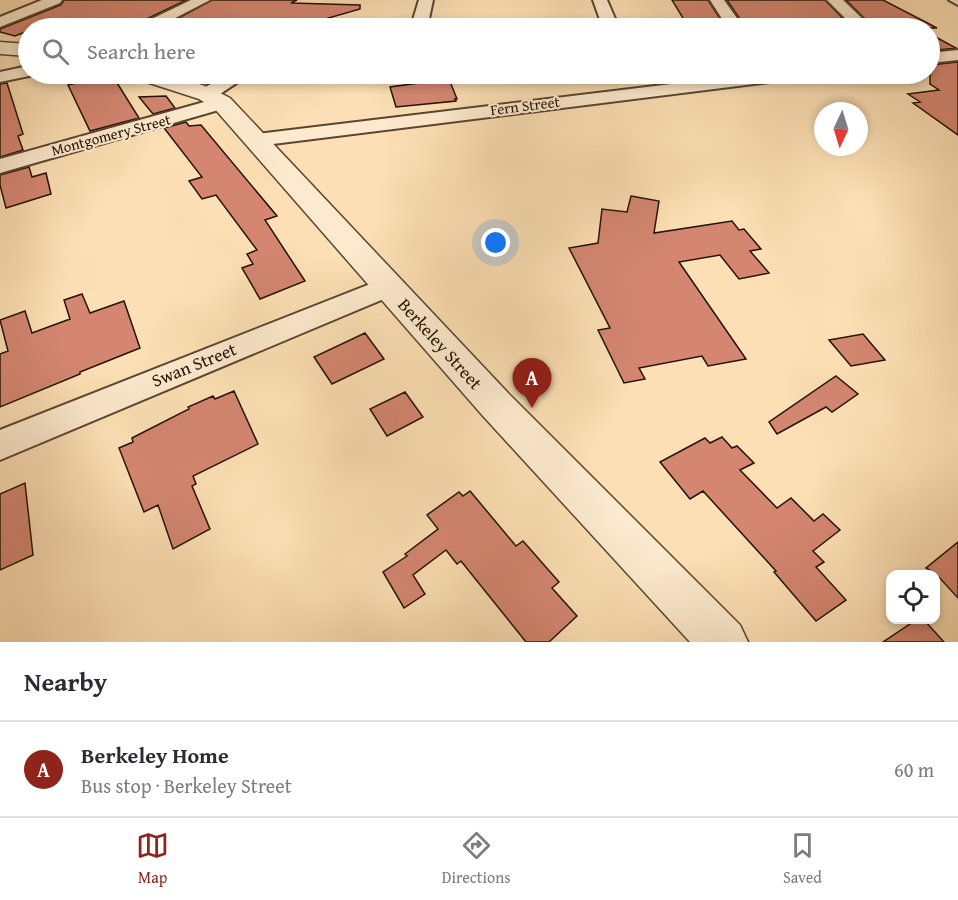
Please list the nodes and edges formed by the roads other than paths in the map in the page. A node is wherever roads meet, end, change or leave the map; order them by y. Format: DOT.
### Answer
graph roads {
  1 [pos="55,0"];
  2 [pos="203,0"];
  3 [pos="426,0"];
  4 [pos="600,0"];
  5 [pos="717,0"];
  6 [pos="834,0"];
  7 [pos="166,18"];
  8 [pos="422,18"];
  9 [pos="607,18"];
  10 [pos="729,18"];
  11 [pos="853,18"];
  12 [pos="0,22"];
  13 [pos="0,48"];
  14 [pos="18,49"];
  15 [pos="958,55"];
  16 [pos="940,57"];
  17 [pos="18,73"];
  18 [pos="0,77"];
  19 [pos="171,84"];
  20 [pos="230,84"];
  21 [pos="631,84"];
  22 [pos="698,84"];
  23 [pos="634,92"];
  24 [pos="214,98"];
  25 [pos="257,140"];
  26 [pos="0,166"];
  27 [pos="388,286"];
  28 [pos="0,445"];
  29 [pos="723,642"];
  1 -- 12 [label="street"];
  2 -- 7 [label="street"];
  3 -- 8 [label="street"];
  4 -- 9 [label="street"];
  5 -- 10 [label="street"];
  6 -- 11 [label="street"];
  13 -- 14 [label="street"];
  15 -- 16 [label="street"];
  17 -- 18 [label="street"];
  19 -- 24 [label="street, Berkeley Street"];
  20 -- 24 [label="street, Montgomery Street"];
  21 -- 23 [label="street"];
  22 -- 23 [label="street, Fern Street"];
  23 -- 25 [label="street, Fern Street"];
  24 -- 25 [label="street, Berkeley Street"];
  24 -- 26 [label="street, Montgomery Street"];
  25 -- 27 [label="street, Berkeley Street"];
  27 -- 28 [label="street, Swan Street"];
  27 -- 29 [label="street, Berkeley Street"];
}
